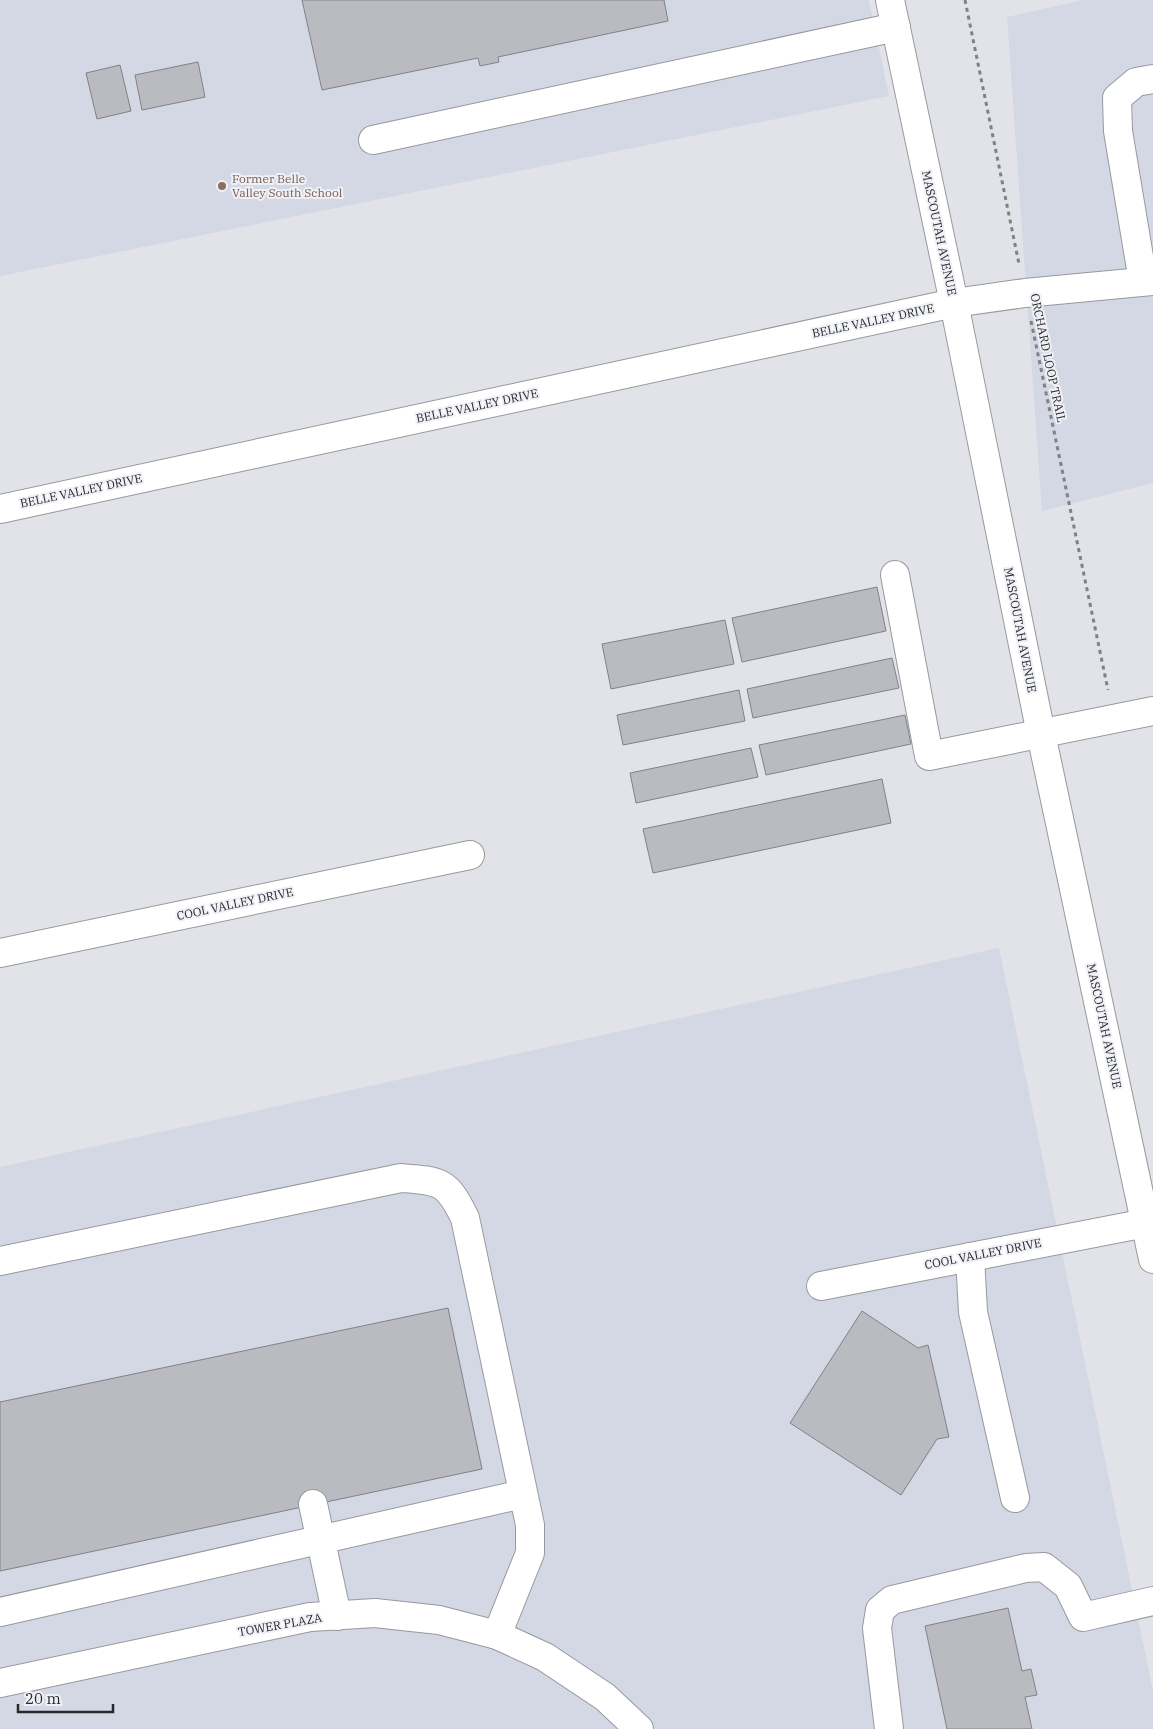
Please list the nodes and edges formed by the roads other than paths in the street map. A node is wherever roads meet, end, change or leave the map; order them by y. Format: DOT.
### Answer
graph roads {
  1 [pos="890,0"];
  2 [pos="896,27"];
  3 [pos="1153,79"];
  4 [pos="373,140"];
  5 [pos="1148,281"];
  6 [pos="954,303"];
  7 [pos="0,509"];
  8 [pos="895,575"];
  9 [pos="1153,711"];
  10 [pos="1041,734"];
  11 [pos="470,856"];
  12 [pos="0,954"];
  13 [pos="1146,1223"];
  14 [pos="970,1257"];
  15 [pos="1153,1259"];
  16 [pos="0,1262"];
  17 [pos="821,1286"];
  18 [pos="523,1494"];
  19 [pos="1015,1498"];
  20 [pos="313,1504"];
  21 [pos="321,1540"];
  22 [pos="1153,1601"];
  23 [pos="0,1612"];
  24 [pos="337,1616"];
  25 [pos="497,1635"];
  26 [pos="0,1683"];
  27 [pos="639,1729"];
  28 [pos="890,1729"];
  1 -- 2 [label="street, MASCOUTAH AVENUE"];
  2 -- 4 [label="street"];
  2 -- 6 [label="street, MASCOUTAH AVENUE"];
  3 -- 5 [label="street"];
  5 -- 6 [label="street, BELLE VALLEY DRIVE"];
  6 -- 7 [label="street, BELLE VALLEY DRIVE"];
  6 -- 10 [label="street, MASCOUTAH AVENUE"];
  8 -- 10 [label="street"];
  9 -- 10 [label="street"];
  10 -- 13 [label="street, MASCOUTAH AVENUE"];
  11 -- 12 [label="street, COOL VALLEY DRIVE"];
  13 -- 14 [label="street, COOL VALLEY DRIVE"];
  13 -- 15 [label="street, MASCOUTAH AVENUE"];
  14 -- 17 [label="street, COOL VALLEY DRIVE"];
  14 -- 19 [label="street"];
  16 -- 18 [label="street"];
  18 -- 21 [label="street"];
  18 -- 25 [label="street"];
  20 -- 21 [label="street"];
  21 -- 23 [label="street"];
  21 -- 24 [label="street"];
  22 -- 28 [label="street"];
  24 -- 25 [label="street, TOWER PLAZA"];
  24 -- 26 [label="street, TOWER PLAZA"];
  25 -- 27 [label="street, TOWER PLAZA"];
}
